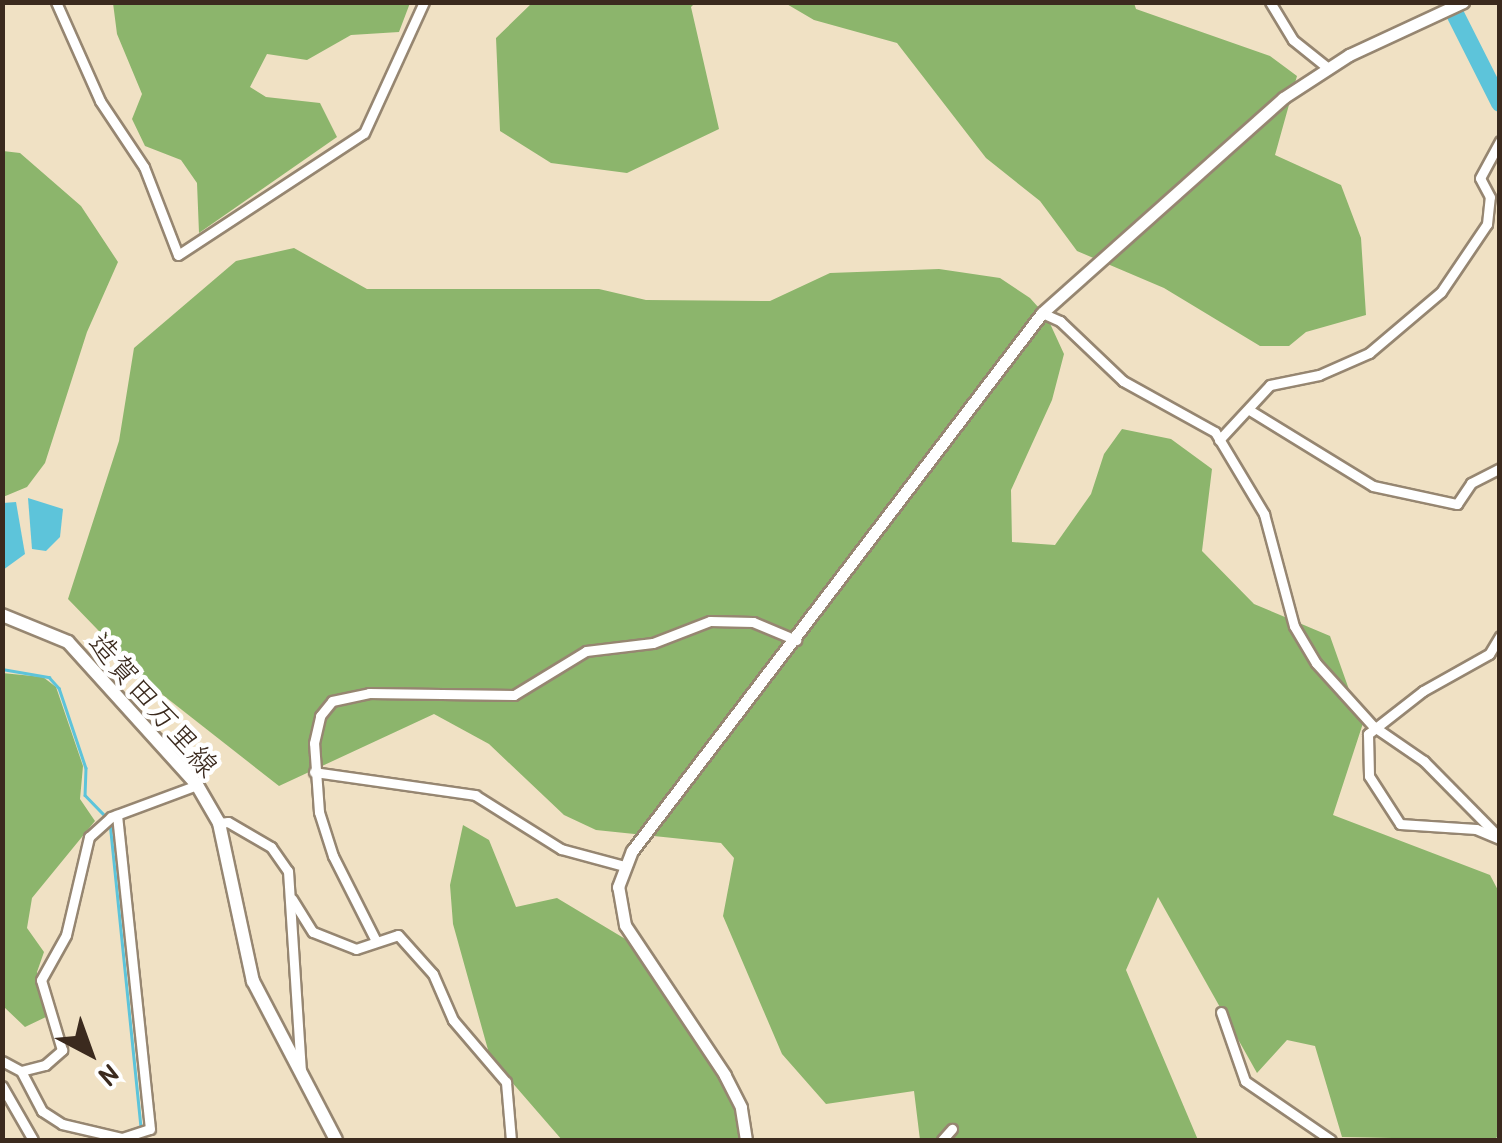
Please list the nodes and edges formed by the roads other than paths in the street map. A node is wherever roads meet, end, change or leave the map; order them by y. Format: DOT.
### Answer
graph roads {
  1 [pos="56,2"];
  2 [pos="424,2"];
  3 [pos="1270,2"];
  4 [pos="1462,2"];
  5 [pos="1328,68"];
  6 [pos="1500,142"];
  7 [pos="1487,224"];
  8 [pos="1500,229"];
  9 [pos="1042,312"];
  10 [pos="1251,410"];
  11 [pos="1219,440"];
  12 [pos="1500,468"];
  13 [pos="2,615"];
  14 [pos="1500,636"];
  15 [pos="796,640"];
  16 [pos="1494,656"];
  17 [pos="1373,726"];
  18 [pos="314,772"];
  19 [pos="197,784"];
  20 [pos="117,816"];
  21 [pos="219,823"];
  22 [pos="1500,839"];
  23 [pos="624,866"];
  24 [pos="292,899"];
  25 [pos="374,938"];
  26 [pos="1220,1012"];
  27 [pos="2,1062"];
  28 [pos="21,1071"];
  29 [pos="297,1075"];
  30 [pos="2,1086"];
  31 [pos="952,1130"];
  32 [pos="33,1140"];
  33 [pos="334,1140"];
  34 [pos="511,1140"];
  35 [pos="746,1140"];
  36 [pos="942,1140"];
  37 [pos="1331,1140"];
  1 -- 2 [label="street"];
  3 -- 5 [label="street"];
  4 -- 5 [label="street"];
  5 -- 9 [label="street"];
  6 -- 7 [label="street"];
  7 -- 8 [label="street"];
  7 -- 10 [label="street"];
  9 -- 11 [label="street"];
  9 -- 15 [label="street"];
  10 -- 11 [label="street"];
  10 -- 12 [label="street"];
  11 -- 17 [label="street"];
  13 -- 19 [label="main road, 造賀田万里線"];
  14 -- 16 [label="street"];
  15 -- 18 [label="street"];
  15 -- 23 [label="street"];
  16 -- 17 [label="street"];
  17 -- 22 [label="street"];
  17 -- 22 [label="street"];
  18 -- 23 [label="street"];
  18 -- 25 [label="street"];
  19 -- 20 [label="street"];
  19 -- 21 [label="main road, 造賀田万里線"];
  20 -- 28 [label="street"];
  20 -- 28 [label="street"];
  21 -- 24 [label="street"];
  21 -- 29 [label="main road, 造賀田万里線"];
  23 -- 35 [label="street"];
  24 -- 25 [label="street"];
  24 -- 29 [label="street"];
  25 -- 34 [label="street"];
  26 -- 37 [label="street"];
  27 -- 28 [label="street"];
  29 -- 33 [label="main road, 造賀田万里線"];
  30 -- 32 [label="street"];
  31 -- 36 [label="street"];
}
